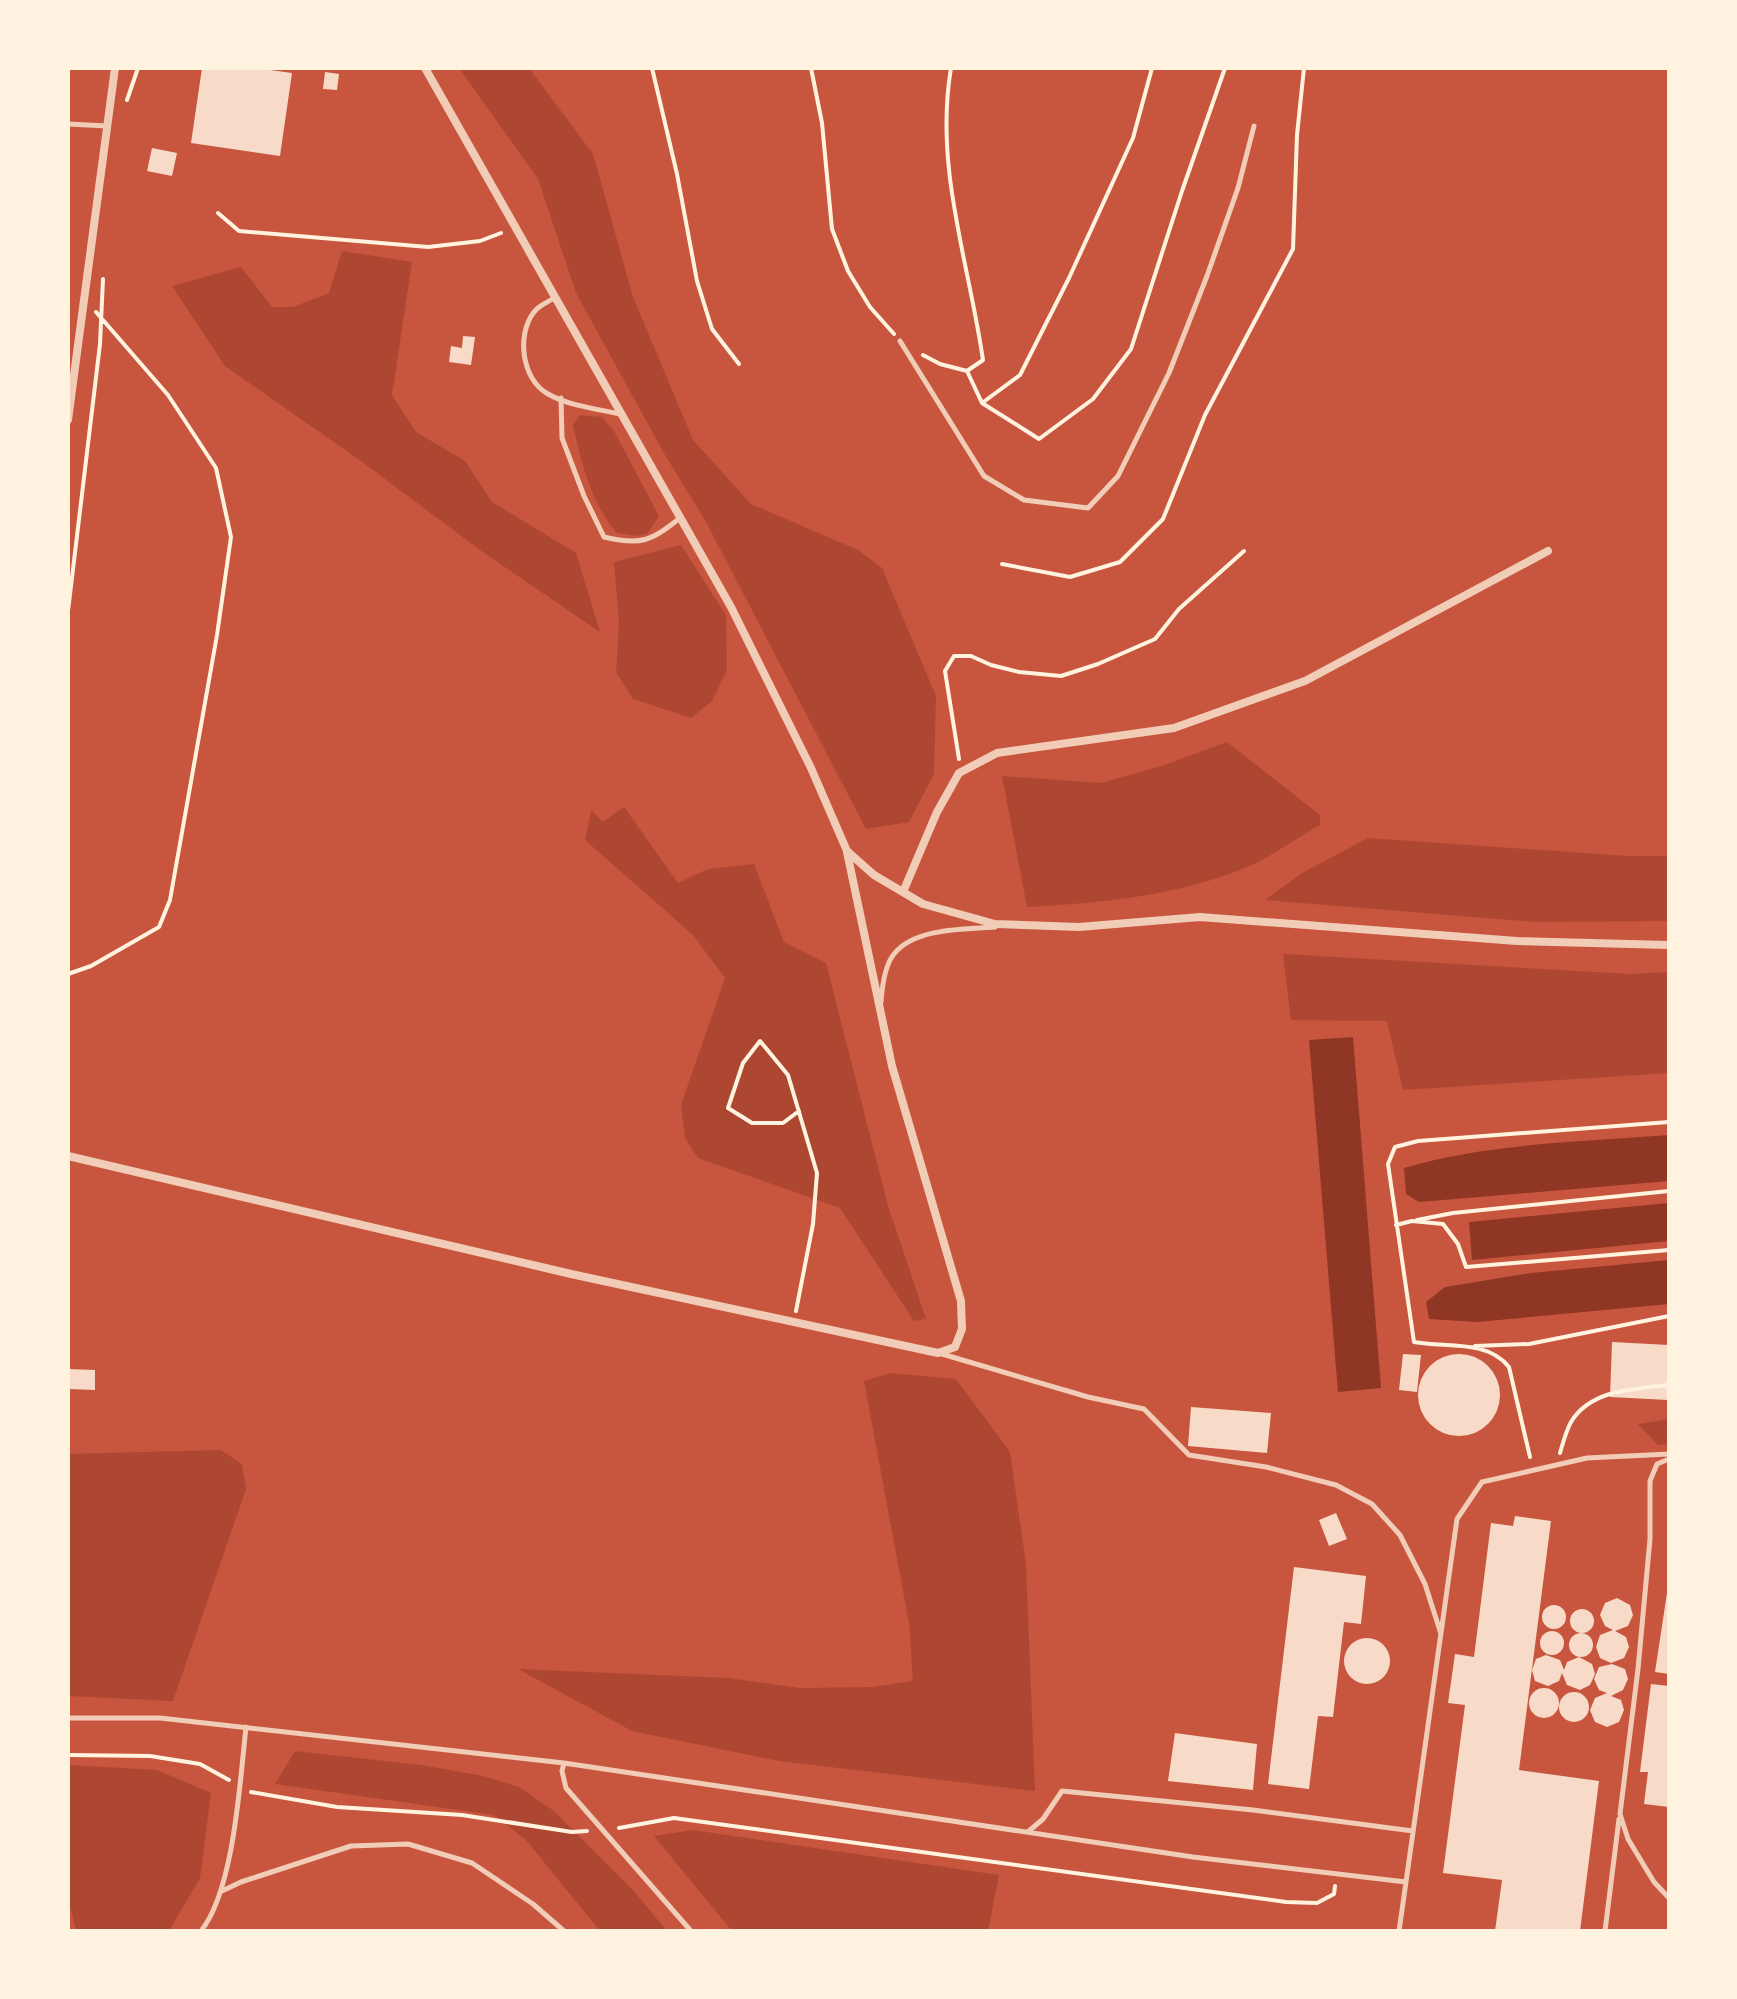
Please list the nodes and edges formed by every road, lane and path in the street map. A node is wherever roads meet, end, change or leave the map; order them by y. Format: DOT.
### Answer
graph roads {
  1 [pos="115,68"];
  2 [pos="138,68"];
  3 [pos="425,68"];
  4 [pos="652,68"];
  5 [pos="811,68"];
  6 [pos="951,68"];
  7 [pos="1152,68"];
  8 [pos="1225,68"];
  9 [pos="1304,68"];
  10 [pos="127,100"];
  11 [pos="68,124"];
  12 [pos="107,126"];
  13 [pos="1254,126"];
  14 [pos="218,213"];
  15 [pos="514,227"];
  16 [pos="104,266"];
  17 [pos="84,298"];
  18 [pos="554,298"];
  19 [pos="102,320"];
  20 [pos="900,341"];
  21 [pos="739,364"];
  22 [pos="967,371"];
  23 [pos="561,398"];
  24 [pos="982,403"];
  25 [pos="68,414"];
  26 [pos="620,414"];
  27 [pos="68,420"];
  28 [pos="680,518"];
  29 [pos="1244,551"];
  30 [pos="1548,551"];
  31 [pos="1002,564"];
  32 [pos="68,611"];
  33 [pos="959,773"];
  34 [pos="847,851"];
  35 [pos="903,892"];
  36 [pos="1028,925"];
  37 [pos="1669,945"];
  38 [pos="68,974"];
  39 [pos="880,1014"];
  40 [pos="799,1111"];
  41 [pos="1669,1122"];
  42 [pos="68,1156"];
  43 [pos="1669,1191"];
  44 [pos="1412,1221"];
  45 [pos="1396,1225"];
  46 [pos="1669,1250"];
  47 [pos="1669,1316"];
  48 [pos="794,1321"];
  49 [pos="1469,1346"];
  50 [pos="938,1353"];
  51 [pos="1669,1385"];
  52 [pos="1669,1457"];
  53 [pos="1556,1466"];
  54 [pos="1533,1470"];
  55 [pos="1441,1634"];
  56 [pos="68,1718"];
  57 [pos="246,1727"];
  58 [pos="68,1755"];
  59 [pos="564,1763"];
  60 [pos="240,1786"];
  61 [pos="1620,1814"];
  62 [pos="605,1830"];
  63 [pos="1029,1831"];
  64 [pos="1413,1831"];
  65 [pos="1338,1874"];
  66 [pos="1406,1882"];
  67 [pos="222,1891"];
  68 [pos="1669,1898"];
  69 [pos="201,1931"];
  70 [pos="564,1931"];
  71 [pos="691,1931"];
  72 [pos="1399,1931"];
  73 [pos="1605,1931"];
  1 -- 12 [label="street"];
  2 -- 10 [label="path"];
  3 -- 15 [label="street"];
  4 -- 21 [label="path"];
  5 -- 20 [label="path"];
  6 -- 22 [label="path"];
  7 -- 24 [label="path"];
  8 -- 24 [label="path"];
  9 -- 31 [label="path"];
  11 -- 12 [label="lane"];
  12 -- 17 [label="street"];
  13 -- 20 [label="lane"];
  14 -- 15 [label="path"];
  15 -- 18 [label="street"];
  16 -- 19 [label="path"];
  17 -- 19 [label="path"];
  17 -- 25 [label="street"];
  18 -- 23 [label="lane"];
  18 -- 26 [label="street"];
  19 -- 32 [label="path"];
  19 -- 38 [label="path"];
  20 -- 22 [label="path"];
  22 -- 24 [label="path"];
  23 -- 26 [label="lane"];
  23 -- 28 [label="lane"];
  25 -- 27 [label="street"];
  26 -- 28 [label="street"];
  28 -- 34 [label="street"];
  29 -- 33 [label="path"];
  30 -- 33 [label="street"];
  33 -- 35 [label="street"];
  34 -- 35 [label="street"];
  34 -- 39 [label="street"];
  35 -- 36 [label="street"];
  36 -- 37 [label="street"];
  36 -- 39 [label="lane"];
  39 -- 50 [label="street"];
  40 -- 40 [label="path"];
  40 -- 48 [label="path"];
  41 -- 45 [label="path"];
  42 -- 48 [label="street"];
  43 -- 44 [label="path"];
  44 -- 45 [label="path"];
  44 -- 46 [label="path"];
  45 -- 49 [label="path"];
  47 -- 49 [label="path"];
  48 -- 50 [label="street"];
  49 -- 54 [label="path"];
  50 -- 55 [label="lane"];
  51 -- 53 [label="path"];
  52 -- 53 [label="lane"];
  52 -- 61 [label="lane"];
  53 -- 54 [label="lane"];
  54 -- 55 [label="lane"];
  55 -- 64 [label="lane"];
  56 -- 57 [label="lane"];
  57 -- 59 [label="lane"];
  57 -- 60 [label="lane"];
  58 -- 60 [label="path"];
  59 -- 62 [label="lane"];
  59 -- 63 [label="lane"];
  60 -- 62 [label="path"];
  60 -- 67 [label="lane"];
  61 -- 68 [label="lane"];
  61 -- 73 [label="lane"];
  62 -- 65 [label="path"];
  62 -- 71 [label="lane"];
  63 -- 64 [label="lane"];
  63 -- 65 [label="lane"];
  64 -- 66 [label="lane"];
  65 -- 66 [label="lane"];
  66 -- 72 [label="lane"];
  67 -- 69 [label="lane"];
  67 -- 70 [label="lane"];
}
